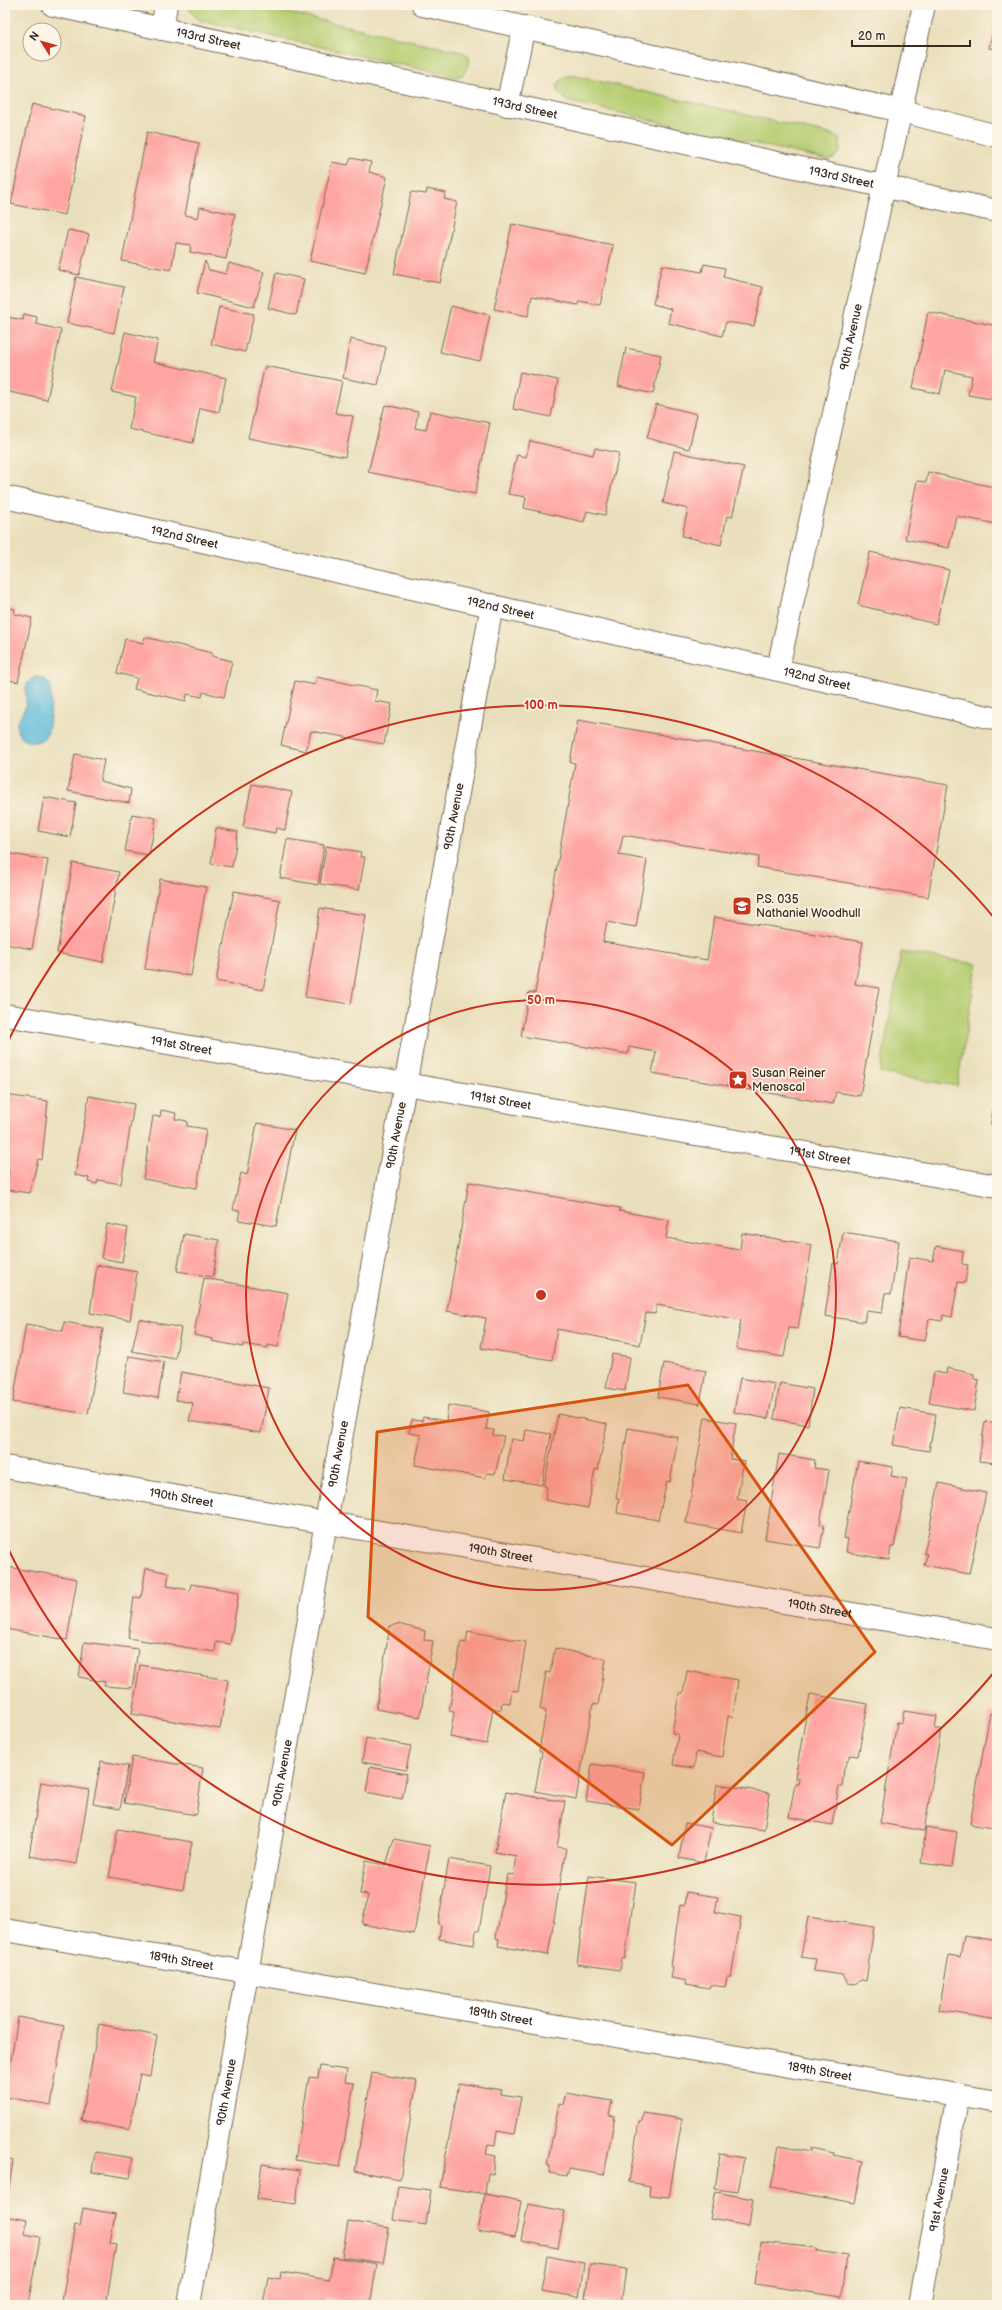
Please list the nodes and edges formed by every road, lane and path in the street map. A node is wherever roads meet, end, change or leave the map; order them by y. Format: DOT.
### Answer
graph roads {
  1 [pos="53,5"];
  2 [pos="166,5"];
  3 [pos="422,5"];
  4 [pos="924,5"];
  5 [pos="524,28"];
  6 [pos="162,29"];
  7 [pos="507,105"];
  8 [pos="902,111"];
  9 [pos="997,136"];
  10 [pos="885,188"];
  11 [pos="997,212"];
  12 [pos="5,497"];
  13 [pos="492,605"];
  14 [pos="778,668"];
  15 [pos="997,719"];
  16 [pos="5,1015"];
  17 [pos="406,1086"];
  18 [pos="997,1186"];
  19 [pos="5,1467"];
  20 [pos="326,1522"];
  21 [pos="997,1639"];
  22 [pos="5,1930"];
  23 [pos="248,1972"];
  24 [pos="958,2095"];
  25 [pos="997,2102"];
  26 [pos="189,2305"];
  27 [pos="920,2305"];
  1 -- 6 [label="street, 193rd Street"];
  2 -- 6 [label="street"];
  3 -- 5 [label="street"];
  4 -- 8 [label="street, 90th Avenue"];
  5 -- 7 [label="street"];
  5 -- 8 [label="street"];
  6 -- 7 [label="street, 193rd Street"];
  7 -- 10 [label="street, 193rd Street"];
  8 -- 9 [label="street"];
  8 -- 10 [label="street, 90th Avenue"];
  10 -- 11 [label="street, 193rd Street"];
  10 -- 14 [label="street, 90th Avenue"];
  12 -- 13 [label="street, 192nd Street"];
  13 -- 14 [label="street, 192nd Street"];
  13 -- 17 [label="street, 90th Avenue"];
  14 -- 15 [label="street, 192nd Street"];
  16 -- 17 [label="street, 191st Street"];
  17 -- 18 [label="street, 191st Street"];
  17 -- 20 [label="street, 90th Avenue"];
  19 -- 20 [label="street, 190th Street"];
  20 -- 21 [label="street, 190th Street"];
  20 -- 23 [label="street, 90th Avenue"];
  22 -- 23 [label="street, 189th Street"];
  23 -- 24 [label="street, 189th Street"];
  23 -- 26 [label="street, 90th Avenue"];
  24 -- 25 [label="street, 189th Street"];
  24 -- 27 [label="street, 91st Avenue"];
}
